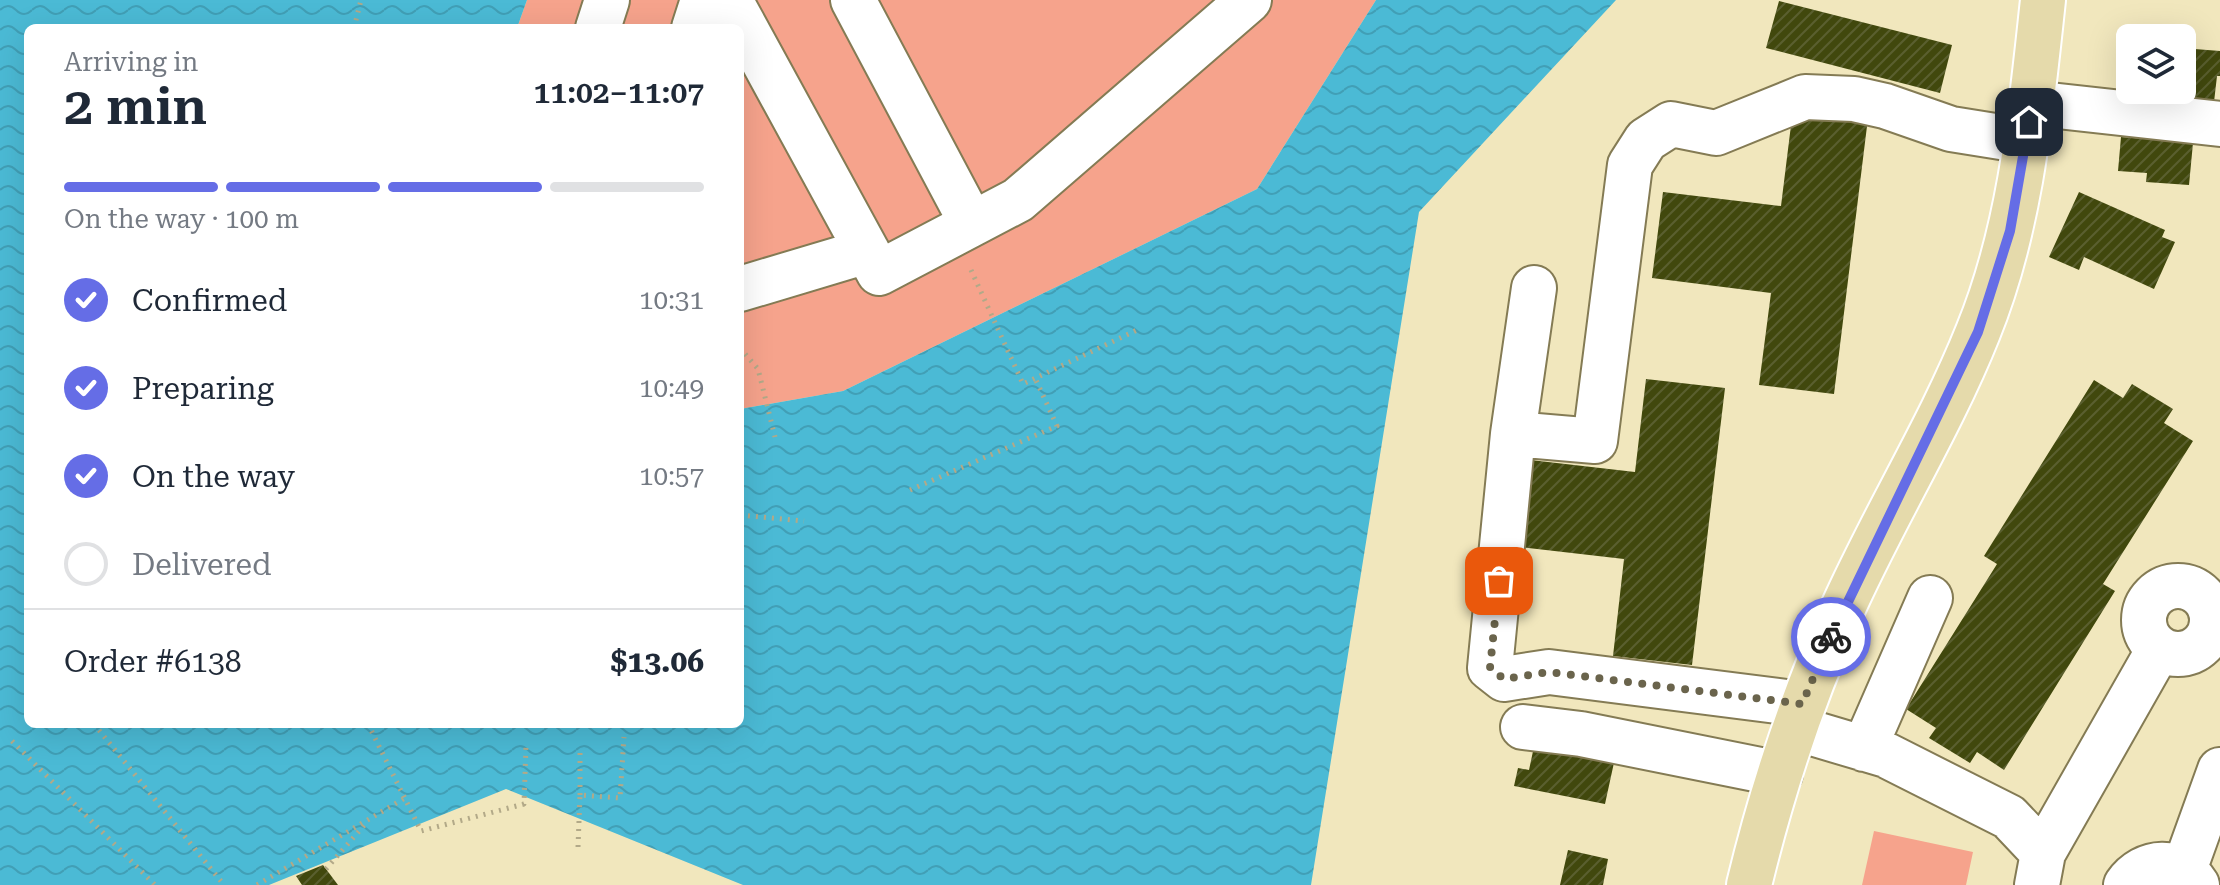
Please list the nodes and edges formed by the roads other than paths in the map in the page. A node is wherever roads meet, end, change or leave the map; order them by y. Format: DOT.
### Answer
graph roads {
  1 [pos="607,0"];
  2 [pos="703,0"];
  3 [pos="730,0"];
  4 [pos="853,0"];
  5 [pos="1249,0"];
  6 [pos="2043,0"];
  7 [pos="599,24"];
  8 [pos="695,24"];
  9 [pos="743,24"];
  10 [pos="744,26"];
  11 [pos="2029,122"];
  12 [pos="2220,124"];
  13 [pos="972,224"];
  14 [pos="867,251"];
  15 [pos="744,288"];
  16 [pos="1534,288"];
  17 [pos="1513,434"];
  18 [pos="1930,598"];
  19 [pos="2159,649"];
  20 [pos="1799,716"];
  21 [pos="1523,727"];
  22 [pos="1864,749"];
  23 [pos="2220,770"];
  24 [pos="1780,774"];
  25 [pos="2040,869"];
  26 [pos="2191,878"];
  27 [pos="1749,885"];
  28 [pos="2126,885"];
  1 -- 7 [label="lane"];
  2 -- 8 [label="lane"];
  3 -- 9 [label="lane"];
  4 -- 13 [label="lane"];
  5 -- 13 [label="lane"];
  6 -- 11 [label="main road"];
  10 -- 14 [label="lane"];
  11 -- 12 [label="lane"];
  11 -- 17 [label="lane"];
  11 -- 20 [label="main road"];
  13 -- 14 [label="lane"];
  14 -- 15 [label="lane"];
  16 -- 17 [label="lane"];
  17 -- 20 [label="lane"];
  18 -- 22 [label="lane"];
  19 -- 25 [label="lane"];
  20 -- 22 [label="lane"];
  20 -- 24 [label="main road"];
  21 -- 24 [label="lane"];
  22 -- 25 [label="lane"];
  23 -- 26 [label="lane"];
  24 -- 27 [label="main road"];
  26 -- 28 [label="lane"];
}
